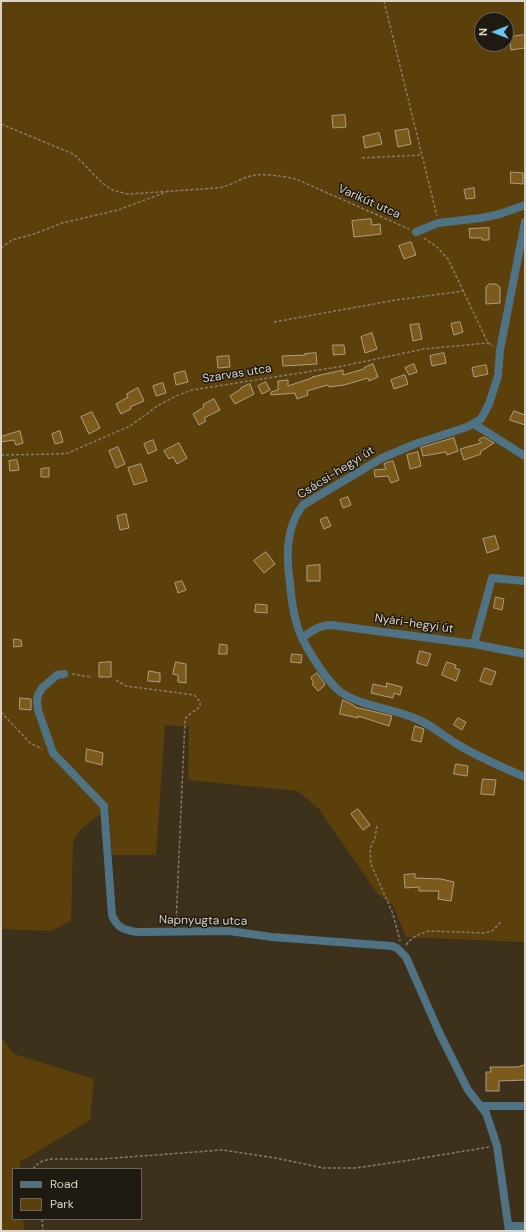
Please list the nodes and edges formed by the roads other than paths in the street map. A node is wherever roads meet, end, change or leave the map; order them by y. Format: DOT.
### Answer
graph roads {
  1 [pos="525,204"];
  2 [pos="525,222"];
  3 [pos="416,232"];
  4 [pos="474,424"];
  5 [pos="525,456"];
  6 [pos="525,580"];
  7 [pos="302,638"];
  8 [pos="474,644"];
  9 [pos="525,654"];
  10 [pos="64,674"];
  11 [pos="525,777"];
  12 [pos="482,1106"];
  13 [pos="525,1106"];
  14 [pos="525,1226"];
  15 [pos="509,1229"];
  1 -- 3 [label="street"];
  2 -- 4 [label="street"];
  4 -- 5 [label="street"];
  4 -- 7 [label="street, Csácsi-hegyi út"];
  6 -- 8 [label="street"];
  7 -- 8 [label="street, Nyári-hegyi út"];
  7 -- 11 [label="street, Csácsi-hegyi út"];
  8 -- 9 [label="street, Nyári-hegyi út"];
  10 -- 12 [label="street, Napnyugta utca"];
  12 -- 13 [label="street"];
  12 -- 15 [label="street"];
  14 -- 15 [label="street"];
}
